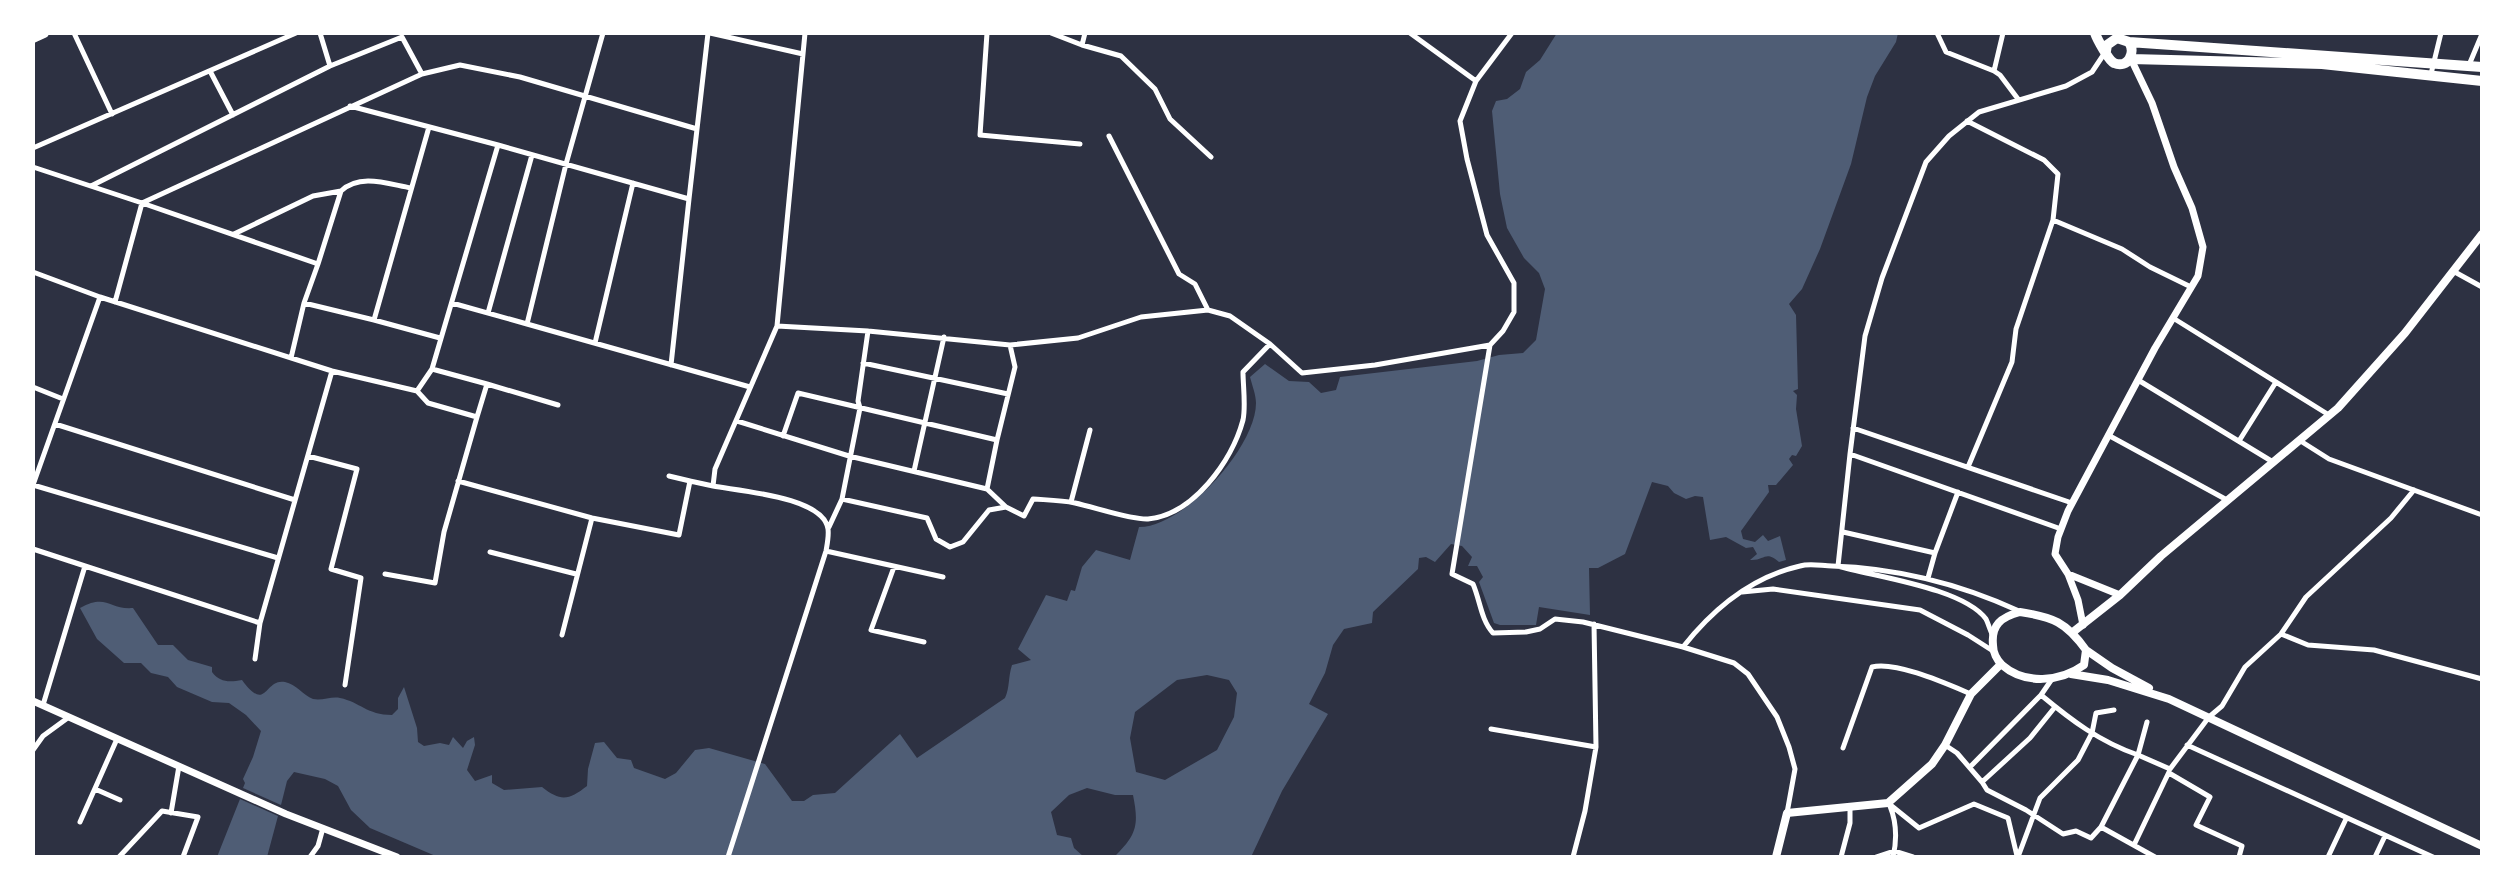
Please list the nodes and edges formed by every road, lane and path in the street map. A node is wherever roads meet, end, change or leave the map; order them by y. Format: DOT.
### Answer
graph roads {
  1 [pos="44,33"];
  2 [pos="74,33"];
  3 [pos="296,33"];
  4 [pos="320,33"];
  5 [pos="603,33"];
  6 [pos="709,33"];
  7 [pos="805,33"];
  8 [pos="987,33"];
  9 [pos="1051,33"];
  10 [pos="1085,33"];
  11 [pos="1410,33"];
  12 [pos="1512,33"];
  13 [pos="1937,33"];
  14 [pos="2003,33"];
  15 [pos="2095,33"];
  16 [pos="2441,33"];
  17 [pos="2482,34"];
  18 [pos="33,38"];
  19 [pos="2124,38"];
  20 [pos="1082,45"];
  21 [pos="2106,51"];
  22 [pos="803,54"];
  23 [pos="2130,58"];
  24 [pos="2433,63"];
  25 [pos="2469,65"];
  26 [pos="330,66"];
  27 [pos="2482,67"];
  28 [pos="209,71"];
  29 [pos="1994,71"];
  30 [pos="422,74"];
  31 [pos="2431,74"];
  32 [pos="1476,81"];
  33 [pos="2482,81"];
  34 [pos="585,97"];
  35 [pos="2018,99"];
  36 [pos="350,106"];
  37 [pos="112,114"];
  38 [pos="233,115"];
  39 [pos="1967,121"];
  40 [pos="429,127"];
  41 [pos="697,129"];
  42 [pos="1109,136"];
  43 [pos="498,145"];
  44 [pos="1080,145"];
  45 [pos="33,148"];
  46 [pos="532,155"];
  47 [pos="1211,157"];
  48 [pos="565,164"];
  49 [pos="33,167"];
  50 [pos="633,183"];
  51 [pos="91,186"];
  52 [pos="411,188"];
  53 [pos="341,191"];
  54 [pos="689,199"];
  55 [pos="142,203"];
  56 [pos="2053,220"];
  57 [pos="2482,234"];
  58 [pos="233,235"];
  59 [pos="318,264"];
  60 [pos="2453,271"];
  61 [pos="33,272"];
  62 [pos="2482,287"];
  63 [pos="2192,288"];
  64 [pos="100,297"];
  65 [pos="115,302"];
  66 [pos="304,303"];
  67 [pos="452,303"];
  68 [pos="1208,310"];
  69 [pos="488,313"];
  70 [pos="2173,318"];
  71 [pos="374,320"];
  72 [pos="527,324"];
  73 [pos="777,326"];
  74 [pos="868,331"];
  75 [pos="944,337"];
  76 [pos="440,338"];
  77 [pos="595,343"];
  78 [pos="1270,344"];
  79 [pos="1010,345"];
  80 [pos="1490,345"];
  81 [pos="290,358"];
  82 [pos="863,363"];
  83 [pos="671,365"];
  84 [pos="432,369"];
  85 [pos="332,371"];
  86 [pos="935,377"];
  87 [pos="2138,380"];
  88 [pos="2276,382"];
  89 [pos="487,384"];
  90 [pos="33,387"];
  91 [pos="750,387"];
  92 [pos="417,391"];
  93 [pos="1008,394"];
  94 [pos="63,399"];
  95 [pos="558,405"];
  96 [pos="860,408"];
  97 [pos="2329,415"];
  98 [pos="477,417"];
  99 [pos="737,421"];
  100 [pos="924,423"];
  101 [pos="55,424"];
  102 [pos="1853,428"];
  103 [pos="1090,430"];
  104 [pos="2108,435"];
  105 [pos="783,436"];
  106 [pos="997,440"];
  107 [pos="2299,440"];
  108 [pos="2239,441"];
  109 [pos="1850,454"];
  110 [pos="308,456"];
  111 [pos="849,456"];
  112 [pos="33,460"];
  113 [pos="2273,462"];
  114 [pos="41,463"];
  115 [pos="1968,467"];
  116 [pos="914,471"];
  117 [pos="669,476"];
  118 [pos="458,481"];
  119 [pos="690,481"];
  120 [pos="33,485"];
  121 [pos="713,486"];
  122 [pos="988,489"];
  123 [pos="2414,490"];
  124 [pos="1958,492"];
  125 [pos="842,499"];
  126 [pos="295,500"];
  127 [pos="2227,500"];
  128 [pos="1071,502"];
  129 [pos="2072,503"];
  130 [pos="1006,507"];
  131 [pos="2482,515"];
  132 [pos="592,518"];
  133 [pos="828,527"];
  134 [pos="2061,529"];
  135 [pos="1843,532"];
  136 [pos="33,549"];
  137 [pos="826,551"];
  138 [pos="491,552"];
  139 [pos="1935,553"];
  140 [pos="278,558"];
  141 [pos="85,566"];
  142 [pos="1838,566"];
  143 [pos="894,567"];
  144 [pos="384,574"];
  145 [pos="576,574"];
  146 [pos="2068,574"];
  147 [pos="943,577"];
  148 [pos="1928,578"];
  149 [pos="1739,592"];
  150 [pos="2120,595"];
  151 [pos="2020,612"];
  152 [pos="260,622"];
  153 [pos="1594,624"];
  154 [pos="2083,625"];
  155 [pos="2073,632"];
  156 [pos="1992,634"];
  157 [pos="2281,634"];
  158 [pos="562,635"];
  159 [pos="924,642"];
  160 [pos="1683,647"];
  161 [pos="2086,650"];
  162 [pos="1993,651"];
  163 [pos="255,659"];
  164 [pos="2001,664"];
  165 [pos="2071,674"];
  166 [pos="2482,679"];
  167 [pos="2052,680"];
  168 [pos="345,685"];
  169 [pos="1971,694"];
  170 [pos="2041,695"];
  171 [pos="2169,699"];
  172 [pos="33,701"];
  173 [pos="43,705"];
  174 [pos="2055,707"];
  175 [pos="2114,710"];
  176 [pos="69,717"];
  177 [pos="2209,717"];
  178 [pos="2147,722"];
  179 [pos="1491,729"];
  180 [pos="2092,733"];
  181 [pos="117,738"];
  182 [pos="1945,745"];
  183 [pos="2188,745"];
  184 [pos="1596,747"];
  185 [pos="1843,748"];
  186 [pos="33,750"];
  187 [pos="2138,755"];
  188 [pos="179,766"];
  189 [pos="1970,767"];
  190 [pos="2169,771"];
  191 [pos="1982,782"];
  192 [pos="95,789"];
  193 [pos="120,800"];
  194 [pos="1888,803"];
  195 [pos="1850,807"];
  196 [pos="171,813"];
  197 [pos="1787,813"];
  198 [pos="2032,815"];
  199 [pos="2346,819"];
  200 [pos="80,822"];
  201 [pos="2101,827"];
  202 [pos="323,828"];
  203 [pos="2385,836"];
  204 [pos="2134,845"];
  205 [pos="2482,846"];
  206 [pos="1894,854"];
  207 [pos="2418,854"];
  208 [pos="392,856"];
  209 [pos="119,857"];
  210 [pos="183,857"];
  211 [pos="310,857"];
  212 [pos="728,857"];
  213 [pos="1573,857"];
  214 [pos="1776,857"];
  215 [pos="1841,857"];
  216 [pos="1876,857"];
  217 [pos="1913,857"];
  218 [pos="2017,857"];
  219 [pos="2155,857"];
  220 [pos="2239,857"];
  221 [pos="2328,857"];
  222 [pos="2375,857"];
  223 [pos="2433,857"];
  1 -- 18 [label="highway"];
  2 -- 37 [label="street"];
  3 -- 28 [label="street"];
  4 -- 26 [label="street"];
  5 -- 34 [label="street"];
  6 -- 22 [label="street"];
  6 -- 41 [label="street"];
  7 -- 22 [label="street"];
  8 -- 44 [label="street"];
  9 -- 20 [label="street"];
  10 -- 20 [label="street"];
  11 -- 32 [label="street"];
  12 -- 32 [label="street"];
  13 -- 29 [label="street"];
  14 -- 29 [label="street"];
  15 -- 21 [label="highway"];
  16 -- 24 [label="street"];
  17 -- 25 [label="street"];
  19 -- 21 [label="highway"];
  19 -- 23 [label="highway"];
  19 -- 24 [label="highway"];
  20 -- 47 [label="street"];
  21 -- 23 [label="highway"];
  21 -- 35 [label="street"];
  22 -- 73 [label="street"];
  23 -- 31 [label="highway"];
  23 -- 63 [label="street"];
  24 -- 25 [label="highway"];
  24 -- 31 [label="street"];
  25 -- 27 [label="highway"];
  26 -- 30 [label="street"];
  26 -- 38 [label="street"];
  28 -- 37 [label="street"];
  28 -- 38 [label="street"];
  29 -- 35 [label="street"];
  30 -- 34 [label="street"];
  30 -- 36 [label="street"];
  31 -- 33 [label="highway"];
  32 -- 80 [label="street"];
  34 -- 41 [label="street"];
  34 -- 48 [label="street"];
  35 -- 39 [label="street"];
  36 -- 40 [label="street"];
  36 -- 55 [label="street"];
  37 -- 45 [label="street"];
  38 -- 51 [label="street"];
  39 -- 56 [label="street"];
  39 -- 102 [label="street"];
  40 -- 43 [label="street"];
  40 -- 52 [label="street"];
  41 -- 54 [label="street"];
  42 -- 68 [label="street"];
  43 -- 46 [label="street"];
  43 -- 67 [label="street"];
  46 -- 48 [label="street"];
  46 -- 69 [label="street"];
  48 -- 50 [label="street"];
  48 -- 72 [label="street"];
  49 -- 51 [label="street"];
  50 -- 54 [label="street"];
  50 -- 77 [label="street"];
  51 -- 55 [label="street"];
  52 -- 53 [label="street"];
  52 -- 71 [label="street"];
  53 -- 58 [label="street"];
  53 -- 59 [label="street"];
  54 -- 83 [label="street"];
  55 -- 58 [label="street"];
  55 -- 65 [label="street"];
  56 -- 63 [label="street"];
  56 -- 115 [label="street"];
  57 -- 60 [label="main road"];
  58 -- 59 [label="street"];
  59 -- 66 [label="street"];
  60 -- 62 [label="street"];
  60 -- 97 [label="main road"];
  61 -- 64 [label="street"];
  63 -- 70 [label="street"];
  64 -- 65 [label="street"];
  64 -- 94 [label="street"];
  65 -- 81 [label="street"];
  66 -- 71 [label="street"];
  66 -- 81 [label="street"];
  67 -- 69 [label="street"];
  67 -- 76 [label="street"];
  68 -- 78 [label="street"];
  68 -- 79 [label="street"];
  69 -- 72 [label="street"];
  70 -- 87 [label="street"];
  70 -- 88 [label="street"];
  71 -- 76 [label="street"];
  72 -- 77 [label="street"];
  73 -- 74 [label="street"];
  73 -- 91 [label="street"];
  74 -- 75 [label="street"];
  74 -- 82 [label="street"];
  75 -- 79 [label="street"];
  75 -- 86 [label="street"];
  76 -- 84 [label="street"];
  77 -- 83 [label="street"];
  78 -- 80 [label="street"];
  78 -- 128 [label="street"];
  79 -- 93 [label="street"];
  80 -- 153 [label="street"];
  81 -- 85 [label="street"];
  82 -- 86 [label="street"];
  82 -- 96 [label="street"];
  83 -- 91 [label="street"];
  84 -- 89 [label="street"];
  84 -- 92 [label="street"];
  85 -- 92 [label="street"];
  85 -- 110 [label="street"];
  86 -- 93 [label="street"];
  86 -- 100 [label="street"];
  87 -- 104 [label="street"];
  87 -- 108 [label="street"];
  88 -- 97 [label="street"];
  88 -- 108 [label="street"];
  89 -- 95 [label="street"];
  89 -- 98 [label="street"];
  90 -- 94 [label="street"];
  91 -- 99 [label="street"];
  92 -- 98 [label="street"];
  93 -- 106 [label="street"];
  94 -- 101 [label="street"];
  96 -- 100 [label="street"];
  96 -- 105 [label="street"];
  96 -- 111 [label="street"];
  97 -- 107 [label="main road"];
  98 -- 118 [label="street"];
  99 -- 105 [label="street"];
  99 -- 121 [label="street"];
  100 -- 106 [label="street"];
  100 -- 116 [label="street"];
  101 -- 114 [label="street"];
  101 -- 126 [label="street"];
  102 -- 109 [label="street"];
  102 -- 115 [label="street"];
  103 -- 128 [label="street"];
  104 -- 127 [label="street"];
  104 -- 129 [label="street"];
  105 -- 111 [label="street"];
  106 -- 122 [label="street"];
  107 -- 113 [label="main road"];
  107 -- 123 [label="street"];
  108 -- 113 [label="street"];
  109 -- 124 [label="street"];
  109 -- 135 [label="street"];
  110 -- 126 [label="street"];
  110 -- 168 [label="street"];
  111 -- 116 [label="street"];
  111 -- 125 [label="street"];
  112 -- 114 [label="street"];
  113 -- 127 [label="main road"];
  114 -- 120 [label="street"];
  115 -- 129 [label="street"];
  116 -- 122 [label="street"];
  117 -- 119 [label="street"];
  118 -- 132 [label="street"];
  118 -- 144 [label="street"];
  119 -- 121 [label="street"];
  119 -- 132 [label="street"];
  120 -- 140 [label="street"];
  121 -- 133 [label="street"];
  122 -- 130 [label="street"];
  123 -- 131 [label="street"];
  123 -- 157 [label="street"];
  124 -- 134 [label="street"];
  124 -- 139 [label="street"];
  125 -- 130 [label="street"];
  125 -- 133 [label="street"];
  126 -- 140 [label="street"];
  127 -- 150 [label="main road"];
  128 -- 130 [label="street"];
  129 -- 134 [label="street"];
  132 -- 145 [label="street"];
  133 -- 137 [label="street"];
  134 -- 146 [label="street"];
  135 -- 139 [label="street"];
  135 -- 142 [label="street"];
  136 -- 141 [label="street"];
  137 -- 143 [label="street"];
  137 -- 212 [label="street"];
  138 -- 145 [label="street"];
  139 -- 148 [label="street"];
  140 -- 152 [label="street"];
  141 -- 152 [label="street"];
  141 -- 173 [label="street"];
  142 -- 148 [label="street"];
  142 -- 149 [label="street"];
  142 -- 156 [label="street"];
  143 -- 147 [label="street"];
  143 -- 159 [label="street"];
  145 -- 158 [label="street"];
  146 -- 150 [label="street"];
  146 -- 154 [label="street"];
  148 -- 151 [label="street"];
  149 -- 160 [label="street"];
  149 -- 162 [label="street"];
  150 -- 154 [label="main road"];
  151 -- 155 [label="main road"];
  151 -- 156 [label="main road"];
  152 -- 163 [label="street"];
  153 -- 160 [label="street"];
  153 -- 184 [label="street"];
  154 -- 155 [label="main road"];
  155 -- 161 [label="main road"];
  156 -- 162 [label="main road"];
  157 -- 166 [label="street"];
  157 -- 177 [label="street"];
  160 -- 197 [label="street"];
  161 -- 165 [label="main road"];
  161 -- 171 [label="main road"];
  162 -- 164 [label="main road"];
  164 -- 167 [label="main road"];
  164 -- 169 [label="main road"];
  165 -- 167 [label="main road"];
  165 -- 171 [label="main road"];
  167 -- 170 [label="street"];
  169 -- 182 [label="main road"];
  169 -- 185 [label="street"];
  170 -- 174 [label="street"];
  170 -- 189 [label="street"];
  171 -- 177 [label="main road"];
  172 -- 173 [label="street"];
  173 -- 176 [label="street"];
  174 -- 180 [label="street"];
  174 -- 191 [label="street"];
  175 -- 180 [label="street"];
  176 -- 181 [label="street"];
  176 -- 186 [label="street"];
  177 -- 183 [label="street"];
  177 -- 205 [label="main road"];
  178 -- 187 [label="street"];
  179 -- 184 [label="street"];
  180 -- 187 [label="street"];
  180 -- 198 [label="street"];
  181 -- 188 [label="street"];
  181 -- 192 [label="street"];
  182 -- 189 [label="street"];
  182 -- 194 [label="main road"];
  183 -- 190 [label="street"];
  183 -- 199 [label="street"];
  184 -- 213 [label="street"];
  187 -- 190 [label="street"];
  187 -- 201 [label="street"];
  188 -- 196 [label="street"];
  188 -- 202 [label="street"];
  189 -- 191 [label="street"];
  190 -- 204 [label="street"];
  190 -- 220 [label="street"];
  191 -- 198 [label="street"];
  192 -- 193 [label="street"];
  192 -- 200 [label="street"];
  194 -- 195 [label="main road"];
  194 -- 206 [label="street"];
  194 -- 218 [label="street"];
  195 -- 197 [label="main road"];
  195 -- 215 [label="street"];
  196 -- 209 [label="street"];
  196 -- 210 [label="street"];
  197 -- 214 [label="main road"];
  198 -- 201 [label="street"];
  198 -- 218 [label="street"];
  199 -- 203 [label="street"];
  199 -- 221 [label="street"];
  201 -- 204 [label="street"];
  202 -- 208 [label="street"];
  202 -- 211 [label="street"];
  203 -- 207 [label="street"];
  203 -- 222 [label="street"];
  204 -- 219 [label="street"];
  206 -- 216 [label="street"];
  206 -- 217 [label="street"];
  207 -- 223 [label="street"];
}
